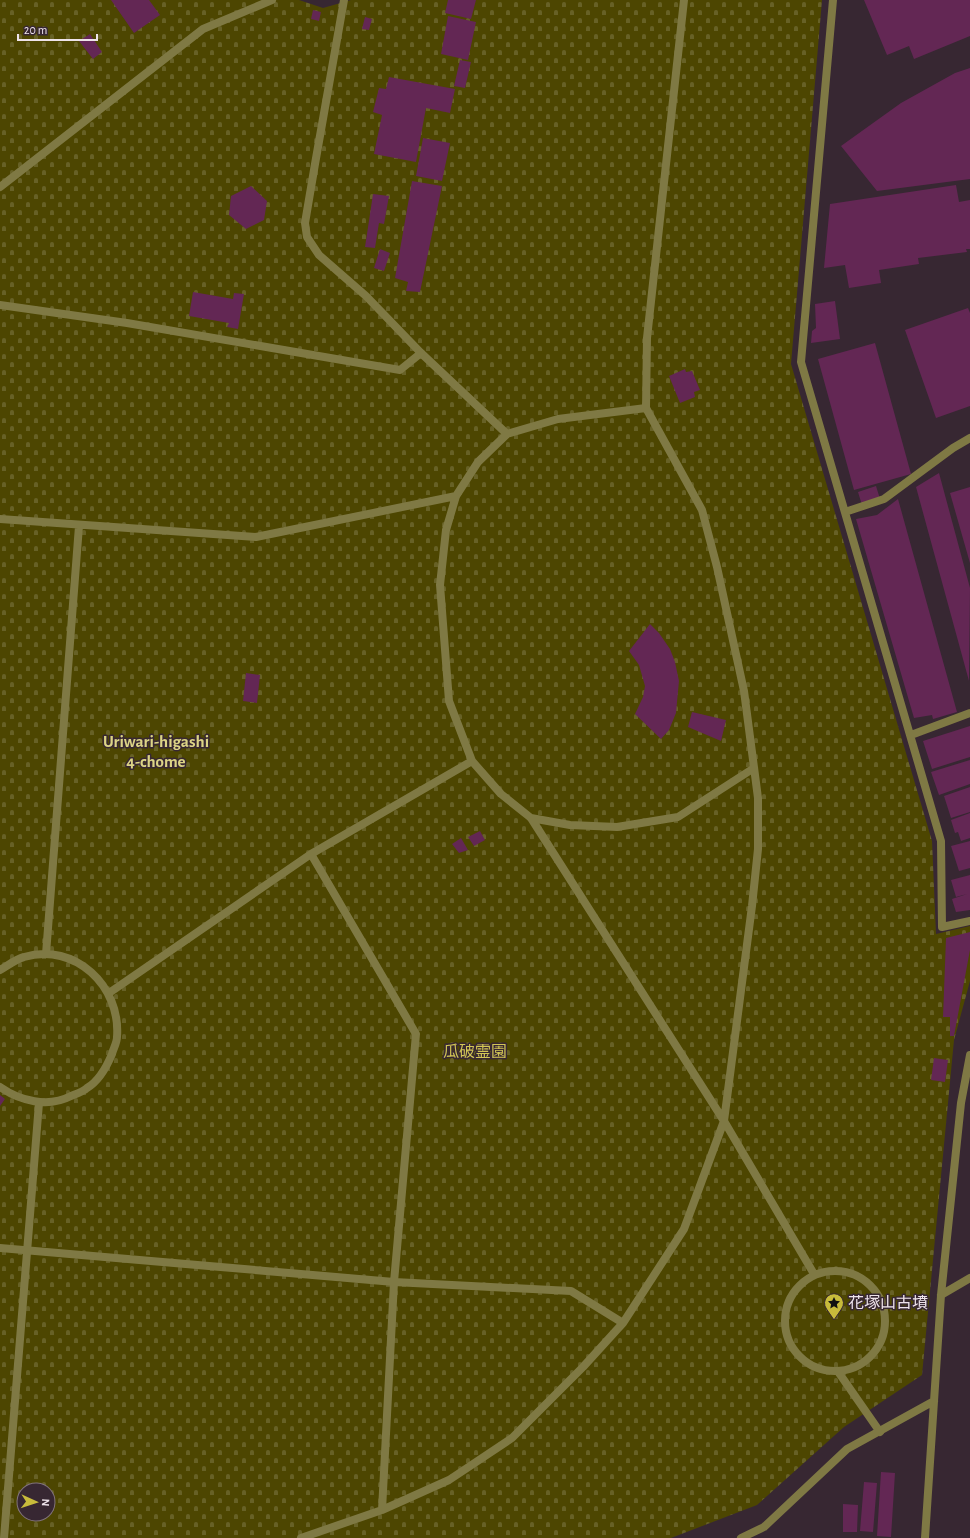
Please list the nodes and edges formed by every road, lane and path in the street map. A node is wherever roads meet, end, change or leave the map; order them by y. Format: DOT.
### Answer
graph roads {
  1 [pos="272,0"];
  2 [pos="344,0"];
  3 [pos="684,0"];
  4 [pos="833,0"];
  5 [pos="0,187"];
  6 [pos="0,305"];
  7 [pos="421,353"];
  8 [pos="646,408"];
  9 [pos="507,434"];
  10 [pos="970,438"];
  11 [pos="456,496"];
  12 [pos="845,512"];
  13 [pos="0,519"];
  14 [pos="79,526"];
  15 [pos="970,714"];
  16 [pos="911,735"];
  17 [pos="472,761"];
  18 [pos="754,768"];
  19 [pos="531,818"];
  20 [pos="311,854"];
  21 [pos="970,921"];
  22 [pos="46,954"];
  23 [pos="0,970"];
  24 [pos="109,993"];
  25 [pos="970,1055"];
  26 [pos="0,1087"];
  27 [pos="39,1103"];
  28 [pos="724,1121"];
  29 [pos="0,1248"];
  30 [pos="27,1250"];
  31 [pos="814,1274"];
  32 [pos="970,1278"];
  33 [pos="394,1282"];
  34 [pos="941,1295"];
  35 [pos="623,1323"];
  36 [pos="839,1373"];
  37 [pos="934,1402"];
  38 [pos="880,1432"];
  39 [pos="382,1510"];
  40 [pos="4,1538"];
  41 [pos="301,1538"];
  42 [pos="741,1538"];
  43 [pos="925,1538"];
  1 -- 5 [label="street"];
  2 -- 7 [label="street"];
  3 -- 8 [label="street"];
  4 -- 12 [label="street"];
  6 -- 7 [label="street"];
  7 -- 9 [label="street"];
  8 -- 9 [label="street"];
  8 -- 18 [label="street"];
  9 -- 11 [label="street"];
  10 -- 12 [label="street"];
  11 -- 14 [label="street"];
  11 -- 17 [label="street"];
  12 -- 16 [label="street"];
  13 -- 14 [label="street"];
  14 -- 22 [label="street"];
  15 -- 16 [label="street"];
  16 -- 21 [label="street"];
  17 -- 19 [label="street"];
  17 -- 20 [label="street"];
  18 -- 19 [label="street"];
  18 -- 28 [label="street"];
  19 -- 28 [label="street"];
  20 -- 24 [label="street"];
  20 -- 33 [label="street"];
  22 -- 23 [label="street"];
  22 -- 24 [label="street"];
  24 -- 27 [label="street"];
  25 -- 34 [label="street"];
  26 -- 27 [label="street"];
  27 -- 30 [label="street"];
  28 -- 31 [label="street"];
  28 -- 35 [label="street"];
  29 -- 30 [label="street"];
  30 -- 33 [label="street"];
  30 -- 40 [label="street"];
  31 -- 36 [label="street"];
  31 -- 36 [label="street"];
  32 -- 34 [label="street"];
  33 -- 35 [label="street"];
  33 -- 39 [label="street"];
  34 -- 37 [label="street"];
  35 -- 39 [label="street"];
  36 -- 38 [label="street"];
  37 -- 38 [label="street"];
  37 -- 43 [label="street"];
  38 -- 42 [label="street"];
  39 -- 41 [label="street"];
}
